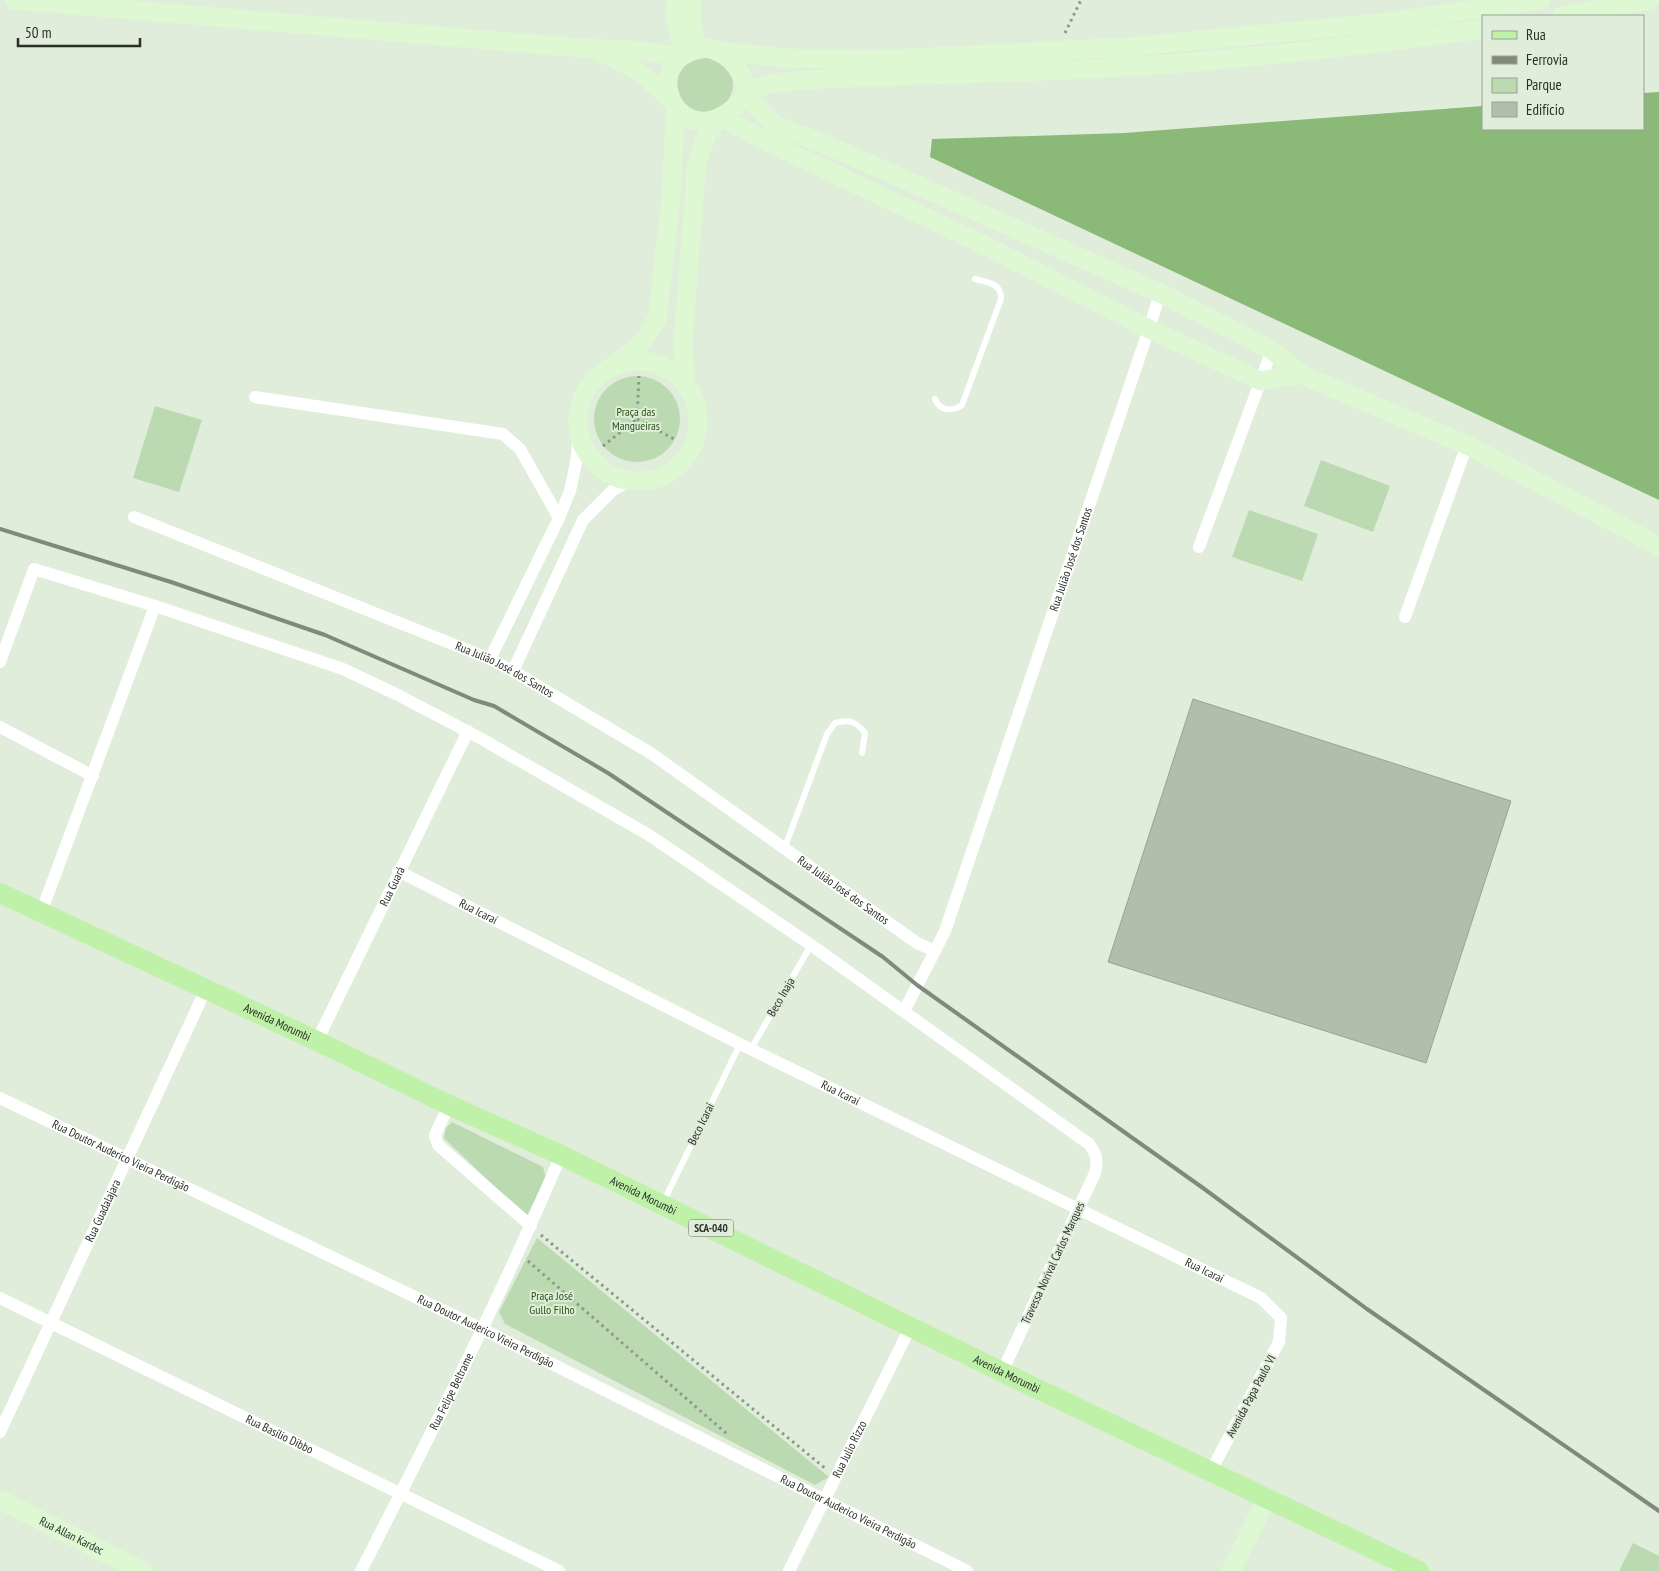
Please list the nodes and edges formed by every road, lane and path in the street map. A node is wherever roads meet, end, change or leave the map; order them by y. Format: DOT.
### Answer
graph roads {
  1 [pos="14,0"];
  2 [pos="676,0"];
  3 [pos="692,0"];
  4 [pos="1081,0"];
  5 [pos="1541,0"];
  6 [pos="1650,0"];
  7 [pos="1568,15"];
  8 [pos="1482,29"];
  9 [pos="1056,34"];
  10 [pos="582,48"];
  11 [pos="720,51"];
  12 [pos="687,53"];
  13 [pos="747,92"];
  14 [pos="672,103"];
  15 [pos="720,118"];
  16 [pos="975,279"];
  17 [pos="1160,293"];
  18 [pos="1150,329"];
  19 [pos="1272,350"];
  20 [pos="612,365"];
  21 [pos="1300,374"];
  22 [pos="638,376"];
  23 [pos="1261,380"];
  24 [pos="686,382"];
  25 [pos="255,397"];
  26 [pos="935,399"];
  27 [pos="637,419"];
  28 [pos="579,435"];
  29 [pos="674,439"];
  30 [pos="1467,445"];
  31 [pos="604,446"];
  32 [pos="631,480"];
  33 [pos="134,517"];
  34 [pos="559,518"];
  35 [pos="1659,546"];
  36 [pos="1199,547"];
  37 [pos="155,606"];
  38 [pos="1405,617"];
  39 [pos="490,659"];
  40 [pos="0,662"];
  41 [pos="513,671"];
  42 [pos="0,727"];
  43 [pos="468,731"];
  44 [pos="862,753"];
  45 [pos="93,776"];
  46 [pos="785,847"];
  47 [pos="398,871"];
  48 [pos="0,894"];
  49 [pos="41,913"];
  50 [pos="811,945"];
  51 [pos="935,951"];
  52 [pos="206,989"];
  53 [pos="904,1011"];
  54 [pos="317,1041"];
  55 [pos="745,1046"];
  56 [pos="0,1098"];
  57 [pos="449,1105"];
  58 [pos="561,1155"];
  59 [pos="127,1157"];
  60 [pos="663,1204"];
  61 [pos="1078,1210"];
  62 [pos="531,1226"];
  63 [pos="518,1252"];
  64 [pos="0,1298"];
  65 [pos="1280,1318"];
  66 [pos="51,1322"];
  67 [pos="910,1328"];
  68 [pos="482,1329"];
  69 [pos="1002,1372"];
  70 [pos="0,1432"];
  71 [pos="734,1440"];
  72 [pos="1211,1471"];
  73 [pos="836,1478"];
  74 [pos="400,1493"];
  75 [pos="1267,1498"];
  76 [pos="0,1500"];
  77 [pos="824,1501"];
  78 [pos="142,1571"];
  79 [pos="361,1571"];
  80 [pos="559,1571"];
  81 [pos="789,1571"];
  82 [pos="967,1571"];
  83 [pos="1231,1571"];
  84 [pos="1419,1571"];
  1 -- 10 [label="street"];
  2 -- 12 [label="street"];
  3 -- 12 [label="street"];
  4 -- 9 [label="path"];
  5 -- 11 [label="street"];
  6 -- 7 [label="street"];
  8 -- 13 [label="street"];
  10 -- 12 [label="street"];
  10 -- 14 [label="street"];
  11 -- 12 [label="street"];
  11 -- 13 [label="street"];
  12 -- 14 [label="street"];
  13 -- 15 [label="street"];
  13 -- 17 [label="street"];
  14 -- 15 [label="street"];
  14 -- 20 [label="street"];
  15 -- 18 [label="street"];
  15 -- 24 [label="street"];
  16 -- 26 [label="lane"];
  17 -- 18 [label="street, Rua Julião José dos Santos"];
  17 -- 19 [label="street"];
  18 -- 23 [label="street"];
  18 -- 51 [label="street, Rua Julião José dos Santos"];
  19 -- 21 [label="street"];
  19 -- 23 [label="street"];
  20 -- 24 [label="street"];
  20 -- 28 [label="street"];
  21 -- 23 [label="street"];
  21 -- 30 [label="street"];
  22 -- 27 [label="path"];
  23 -- 36 [label="street"];
  24 -- 32 [label="street"];
  25 -- 34 [label="street"];
  27 -- 29 [label="path"];
  27 -- 31 [label="path"];
  28 -- 32 [label="street"];
  28 -- 34 [label="street"];
  30 -- 35 [label="street"];
  30 -- 38 [label="street"];
  32 -- 41 [label="street"];
  33 -- 39 [label="street, Rua Julião José dos Santos"];
  34 -- 39 [label="street"];
  37 -- 40 [label="street"];
  37 -- 43 [label="street"];
  37 -- 45 [label="street"];
  39 -- 41 [label="street, Rua Julião José dos Santos"];
  41 -- 46 [label="street, Rua Julião José dos Santos"];
  42 -- 45 [label="street"];
  43 -- 47 [label="street, Rua Guará"];
  43 -- 50 [label="street"];
  44 -- 46 [label="lane"];
  45 -- 49 [label="street"];
  46 -- 51 [label="street, Rua Julião José dos Santos"];
  47 -- 54 [label="street, Rua Guará"];
  47 -- 55 [label="street, Rua Icaraí"];
  48 -- 49 [label="main road, Avenida Morumbi / SCA-040"];
  49 -- 52 [label="main road, Avenida Morumbi / SCA-040"];
  50 -- 53 [label="street"];
  50 -- 55 [label="lane, Beco Inaja"];
  51 -- 53 [label="street"];
  52 -- 54 [label="main road, Avenida Morumbi / SCA-040"];
  52 -- 59 [label="street, Rua Guadalajara"];
  53 -- 61 [label="street, Travessa Norival Carlos Marques"];
  54 -- 57 [label="main road, Avenida Morumbi / SCA-040"];
  55 -- 60 [label="lane, Beco Icaraí"];
  55 -- 61 [label="street, Rua Icaraí"];
  56 -- 59 [label="street, Rua Doutor Auderico Vieira Perdigão"];
  57 -- 58 [label="main road, Avenida Morumbi / SCA-040"];
  57 -- 62 [label="street"];
  58 -- 60 [label="main road, Avenida Morumbi / SCA-040"];
  58 -- 62 [label="street, Rua Felipe Beltrame"];
  59 -- 66 [label="street, Rua Guadalajara"];
  59 -- 68 [label="street, Rua Doutor Auderico Vieira Perdigão"];
  60 -- 67 [label="main road, Avenida Morumbi / SCA-040"];
  61 -- 65 [label="street, Rua Icaraí"];
  61 -- 69 [label="street, Travessa Norival Carlos Marques"];
  62 -- 63 [label="street, Rua Felipe Beltrame"];
  62 -- 73 [label="path"];
  63 -- 68 [label="street, Rua Felipe Beltrame"];
  63 -- 71 [label="path"];
  64 -- 66 [label="street, Rua Basílio Dibbo"];
  65 -- 72 [label="street, Avenida Papa Paulo VI"];
  66 -- 70 [label="street, Rua Guadalajara"];
  66 -- 74 [label="street, Rua Basílio Dibbo"];
  67 -- 69 [label="main road, Avenida Morumbi / SCA-040"];
  67 -- 73 [label="street, Rua Julio Rizzo"];
  68 -- 74 [label="street, Rua Felipe Beltrame"];
  68 -- 77 [label="street, Rua Doutor Auderico Vieira Perdigão"];
  69 -- 72 [label="main road, Avenida Morumbi / SCA-040"];
  72 -- 75 [label="main road, Avenida Morumbi / SCA-040"];
  73 -- 77 [label="street, Rua Julio Rizzo"];
  74 -- 79 [label="street, Rua Felipe Beltrame"];
  74 -- 80 [label="street, Rua Basílio Dibbo"];
  75 -- 83 [label="street"];
  75 -- 84 [label="main road, Avenida Morumbi / SCA-040"];
  76 -- 78 [label="street, Rua Allan Kardec"];
  77 -- 81 [label="street, Rua Julio Rizzo"];
  77 -- 82 [label="street, Rua Doutor Auderico Vieira Perdigão"];
}
